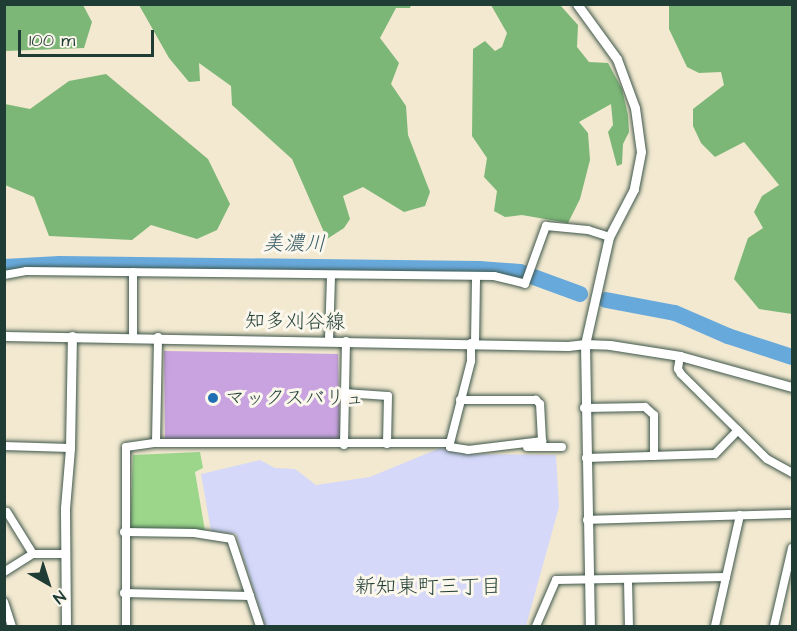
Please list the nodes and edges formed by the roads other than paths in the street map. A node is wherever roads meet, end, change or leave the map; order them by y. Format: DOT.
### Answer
graph roads {
  1 [pos="577,4"];
  2 [pos="609,237"];
  3 [pos="133,272"];
  4 [pos="330,274"];
  5 [pos="4,275"];
  6 [pos="476,276"];
  7 [pos="4,336"];
  8 [pos="72,336"];
  9 [pos="133,337"];
  10 [pos="158,337"];
  11 [pos="330,340"];
  12 [pos="346,340"];
  13 [pos="473,343"];
  14 [pos="585,344"];
  15 [pos="680,356"];
  16 [pos="792,387"];
  17 [pos="344,393"];
  18 [pos="460,400"];
  19 [pos="584,408"];
  20 [pos="738,430"];
  21 [pos="156,443"];
  22 [pos="387,444"];
  23 [pos="450,444"];
  24 [pos="525,444"];
  25 [pos="344,445"];
  26 [pos="4,446"];
  27 [pos="562,447"];
  28 [pos="70,448"];
  29 [pos="654,456"];
  30 [pos="586,458"];
  31 [pos="792,473"];
  32 [pos="5,510"];
  33 [pos="792,514"];
  34 [pos="740,515"];
  35 [pos="587,520"];
  36 [pos="124,532"];
  37 [pos="792,548"];
  38 [pos="33,554"];
  39 [pos="66,554"];
  40 [pos="4,572"];
  41 [pos="726,577"];
  42 [pos="628,580"];
  43 [pos="589,581"];
  44 [pos="124,594"];
  45 [pos="250,596"];
  46 [pos="4,602"];
  47 [pos="12,627"];
  48 [pos="66,627"];
  49 [pos="126,627"];
  50 [pos="260,627"];
  51 [pos="536,627"];
  52 [pos="590,627"];
  53 [pos="629,627"];
  54 [pos="716,627"];
  55 [pos="774,627"];
  1 -- 2 [label="street"];
  2 -- 6 [label="street"];
  2 -- 14 [label="street"];
  3 -- 4 [label="street"];
  3 -- 5 [label="street"];
  3 -- 9 [label="street"];
  4 -- 6 [label="street"];
  4 -- 11 [label="street"];
  6 -- 13 [label="street"];
  7 -- 8 [label="street, 知多刈谷線"];
  8 -- 9 [label="street, 知多刈谷線"];
  8 -- 28 [label="street"];
  9 -- 10 [label="street, 知多刈谷線"];
  10 -- 11 [label="street, 知多刈谷線"];
  10 -- 21 [label="street"];
  11 -- 12 [label="street, 知多刈谷線"];
  12 -- 13 [label="street, 知多刈谷線"];
  12 -- 17 [label="street"];
  13 -- 14 [label="street, 知多刈谷線"];
  13 -- 18 [label="street"];
  14 -- 15 [label="street, 知多刈谷線"];
  14 -- 19 [label="street"];
  15 -- 16 [label="street, 知多刈谷線"];
  15 -- 20 [label="street"];
  17 -- 22 [label="street"];
  17 -- 25 [label="street"];
  18 -- 23 [label="street"];
  18 -- 24 [label="street"];
  19 -- 29 [label="street"];
  19 -- 30 [label="street"];
  20 -- 29 [label="street"];
  20 -- 31 [label="street"];
  21 -- 25 [label="street"];
  21 -- 36 [label="street"];
  22 -- 23 [label="street"];
  22 -- 25 [label="street"];
  23 -- 24 [label="street"];
  24 -- 27 [label="street"];
  26 -- 28 [label="street"];
  28 -- 39 [label="street"];
  29 -- 30 [label="street"];
  30 -- 35 [label="street"];
  32 -- 38 [label="street"];
  33 -- 34 [label="street"];
  34 -- 35 [label="street"];
  34 -- 41 [label="street"];
  35 -- 43 [label="street"];
  36 -- 44 [label="street"];
  36 -- 45 [label="street"];
  37 -- 55 [label="street"];
  38 -- 39 [label="street"];
  38 -- 40 [label="street"];
  39 -- 48 [label="street"];
  41 -- 42 [label="street"];
  41 -- 54 [label="street"];
  42 -- 43 [label="street"];
  42 -- 53 [label="street"];
  43 -- 51 [label="street"];
  43 -- 52 [label="street"];
  44 -- 45 [label="street"];
  44 -- 49 [label="street"];
  45 -- 50 [label="street"];
  46 -- 47 [label="street"];
}
